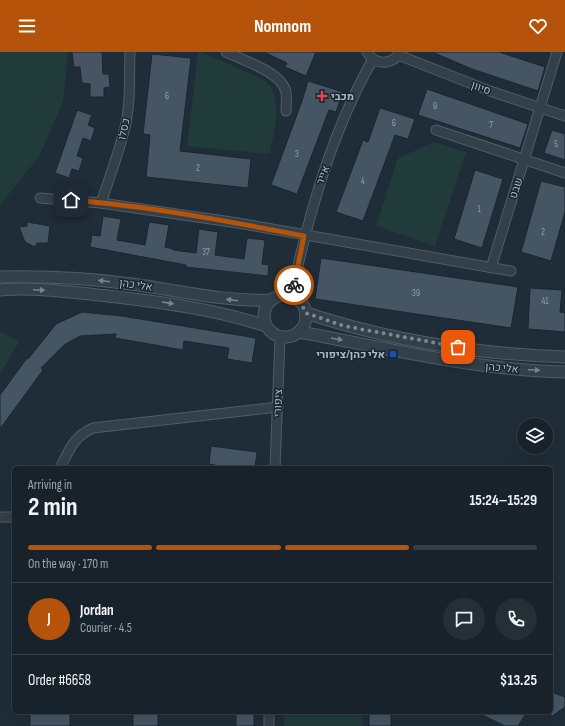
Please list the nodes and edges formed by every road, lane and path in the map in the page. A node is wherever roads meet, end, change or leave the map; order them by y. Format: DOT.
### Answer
graph roads {
  1 [pos="130,52"];
  2 [pos="226,52"];
  3 [pos="367,52"];
  4 [pos="557,52"];
  5 [pos="399,54"];
  6 [pos="373,59"];
  7 [pos="541,108"];
  8 [pos="286,111"];
  9 [pos="565,116"];
  10 [pos="436,130"];
  11 [pos="525,160"];
  12 [pos="565,173"];
  13 [pos="40,198"];
  14 [pos="101,203"];
  15 [pos="304,236"];
  16 [pos="491,268"];
  17 [pos="511,271"];
  18 [pos="0,277"];
  19 [pos="0,290"];
  20 [pos="291,296"];
  21 [pos="271,300"];
  22 [pos="306,313"];
  23 [pos="266,326"];
  24 [pos="298,332"];
  25 [pos="280,337"];
  26 [pos="565,357"];
  27 [pos="565,372"];
  28 [pos="278,407"];
  29 [pos="61,466"];
  30 [pos="275,466"];
  31 [pos="0,517"];
  32 [pos="12,517"];
  33 [pos="269,714"];
  34 [pos="269,726"];
  1 -- 14 [label="street, כסלו"];
  2 -- 8 [label="street"];
  3 -- 6 [label="street"];
  4 -- 7 [label="street, שבט"];
  5 -- 6 [label="street"];
  5 -- 7 [label="street, סיוון"];
  6 -- 15 [label="street, אייר"];
  7 -- 9 [label="street, סיוון"];
  7 -- 11 [label="street, שבט"];
  10 -- 11 [label="street"];
  11 -- 12 [label="street"];
  11 -- 16 [label="street, שבט"];
  13 -- 14 [label="street"];
  14 -- 15 [label="street"];
  15 -- 16 [label="street"];
  15 -- 20 [label="street, אייר"];
  16 -- 17 [label="street"];
  21 -- 18 [label="street, אלי כהן, one-way"];
  19 -- 23 [label="street, אלי כהן, one-way"];
  20 -- 21 [label="street"];
  20 -- 22 [label="street"];
  21 -- 23 [label="street"];
  22 -- 24 [label="street"];
  22 -- 26 [label="street, אלי כהן"];
  23 -- 25 [label="street"];
  24 -- 25 [label="street"];
  24 -- 27 [label="street, אלי כהן, one-way"];
  25 -- 28 [label="street, ציפורי"];
  28 -- 29 [label="street"];
  28 -- 30 [label="street, ציפורי"];
  31 -- 32 [label="street"];
  33 -- 34 [label="street"];
}
